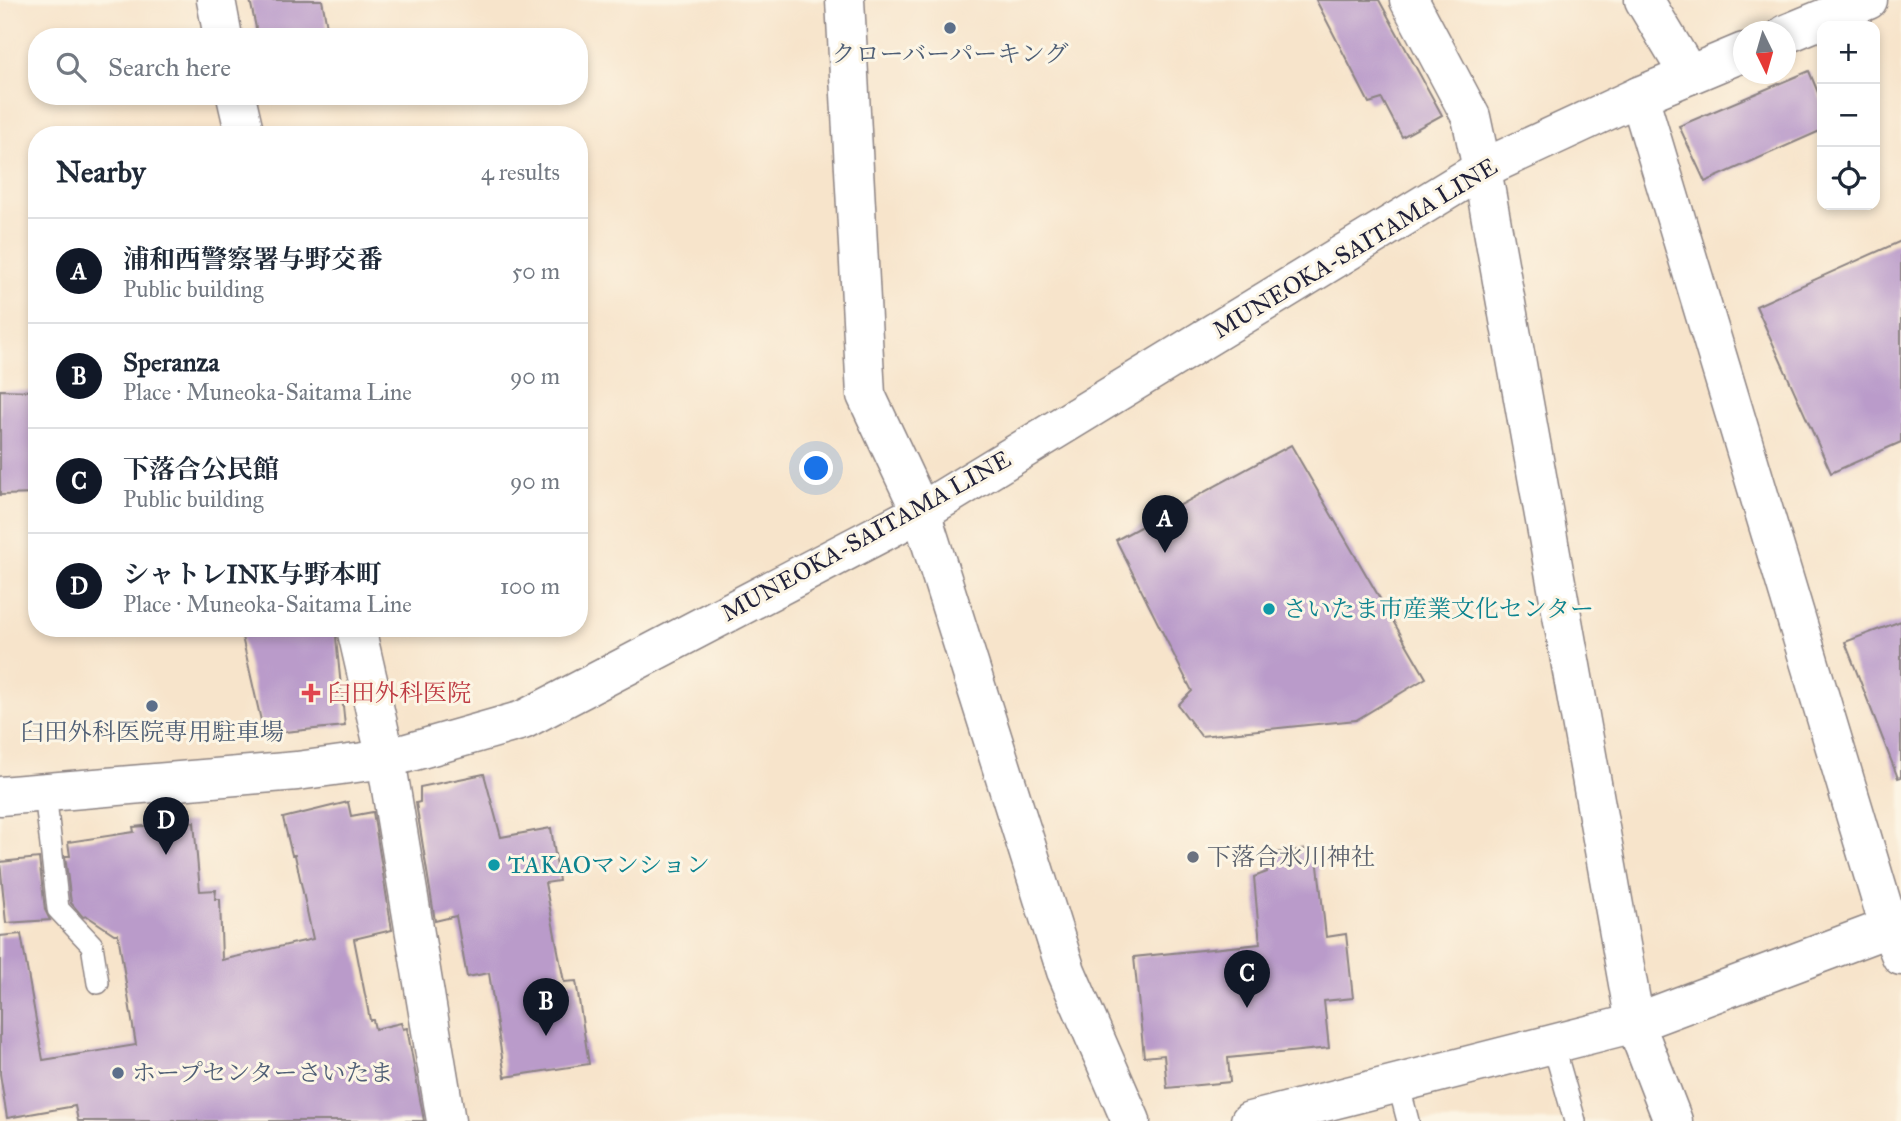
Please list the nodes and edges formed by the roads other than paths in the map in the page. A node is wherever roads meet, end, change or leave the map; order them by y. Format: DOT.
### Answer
graph roads {
  1 [pos="216,0"];
  2 [pos="845,0"];
  3 [pos="1409,0"];
  4 [pos="1644,0"];
  5 [pos="1868,0"];
  6 [pos="221,28"];
  7 [pos="1796,30"];
  8 [pos="1733,57"];
  9 [pos="1689,75"];
  10 [pos="1639,96"];
  11 [pos="238,105"];
  12 [pos="242,126"];
  13 [pos="1482,169"];
  14 [pos="921,512"];
  15 [pos="358,637"];
  16 [pos="386,759"];
  17 [pos="45,792"];
  18 [pos="0,796"];
  19 [pos="1897,935"];
  20 [pos="98,983"];
  21 [pos="1635,1023"];
  22 [pos="1553,1044"];
  23 [pos="1398,1083"];
  24 [pos="446,1121"];
  25 [pos="1131,1121"];
  26 [pos="1250,1121"];
  27 [pos="1408,1121"];
  28 [pos="1575,1121"];
  29 [pos="1673,1121"];
  1 -- 6 [label="street"];
  2 -- 14 [label="street"];
  3 -- 13 [label="street"];
  4 -- 9 [label="street"];
  5 -- 7 [label="street"];
  8 -- 9 [label="street, MUNEOKA-SAITAMA LINE"];
  9 -- 10 [label="street, MUNEOKA-SAITAMA LINE"];
  10 -- 13 [label="street, MUNEOKA-SAITAMA LINE"];
  10 -- 19 [label="street"];
  11 -- 12 [label="street"];
  13 -- 14 [label="street, MUNEOKA-SAITAMA LINE"];
  13 -- 21 [label="street"];
  14 -- 16 [label="street, MUNEOKA-SAITAMA LINE"];
  14 -- 25 [label="street"];
  15 -- 16 [label="street"];
  16 -- 17 [label="street, MUNEOKA-SAITAMA LINE"];
  16 -- 24 [label="street"];
  17 -- 18 [label="street, MUNEOKA-SAITAMA LINE"];
  17 -- 20 [label="lane"];
  19 -- 21 [label="street"];
  21 -- 22 [label="street"];
  21 -- 29 [label="street"];
  22 -- 23 [label="street"];
  22 -- 28 [label="lane"];
  23 -- 26 [label="street"];
  23 -- 27 [label="lane"];
}
